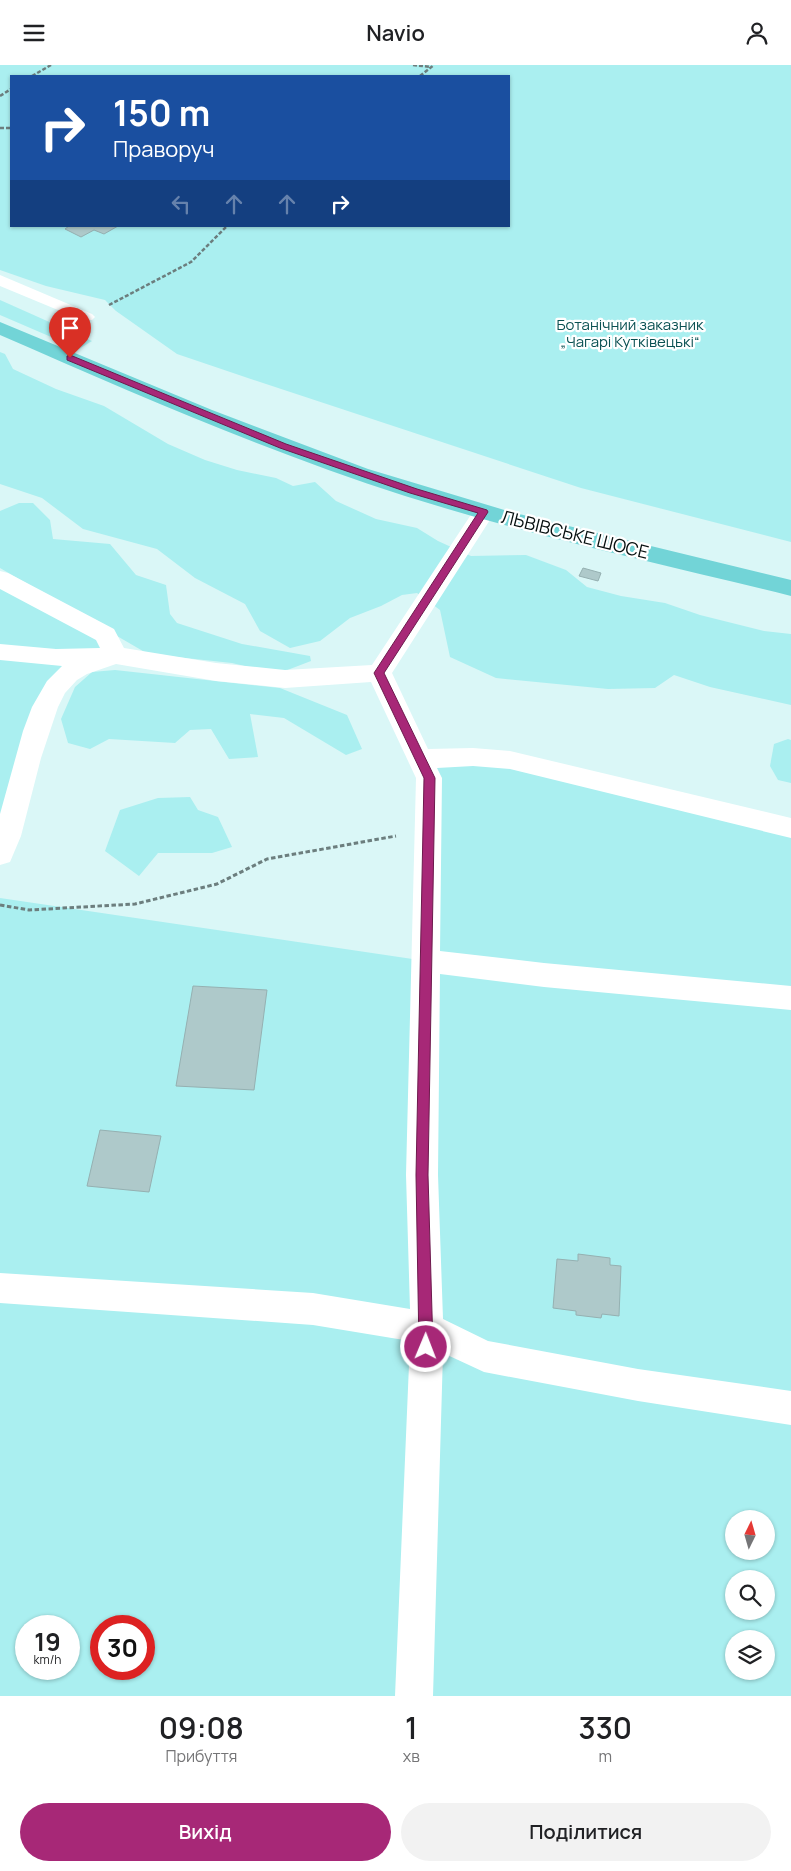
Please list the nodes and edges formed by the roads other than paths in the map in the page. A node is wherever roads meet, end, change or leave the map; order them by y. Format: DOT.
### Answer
graph roads {
  1 [pos="0,280"];
  2 [pos="86,317"];
  3 [pos="0,328"];
  4 [pos="484,512"];
  5 [pos="0,579"];
  6 [pos="791,588"];
  7 [pos="0,653"];
  8 [pos="115,655"];
  9 [pos="379,673"];
  10 [pos="420,759"];
  11 [pos="791,828"];
  12 [pos="0,855"];
  13 [pos="426,961"];
  14 [pos="791,998"];
  15 [pos="0,1288"];
  16 [pos="427,1328"];
  17 [pos="791,1408"];
  18 [pos="414,1696"];
  1 -- 2 [label="lane"];
  3 -- 4 [label="highway, ЛЬВІВСЬКЕ ШОСЕ"];
  4 -- 6 [label="highway, ЛЬВІВСЬКЕ ШОСЕ"];
  4 -- 9 [label="street"];
  5 -- 8 [label="street"];
  7 -- 8 [label="street"];
  8 -- 9 [label="street"];
  8 -- 12 [label="street"];
  9 -- 10 [label="street"];
  10 -- 11 [label="street"];
  10 -- 13 [label="street"];
  13 -- 14 [label="street"];
  13 -- 16 [label="street"];
  15 -- 16 [label="street"];
  16 -- 17 [label="street"];
  16 -- 18 [label="street"];
}
